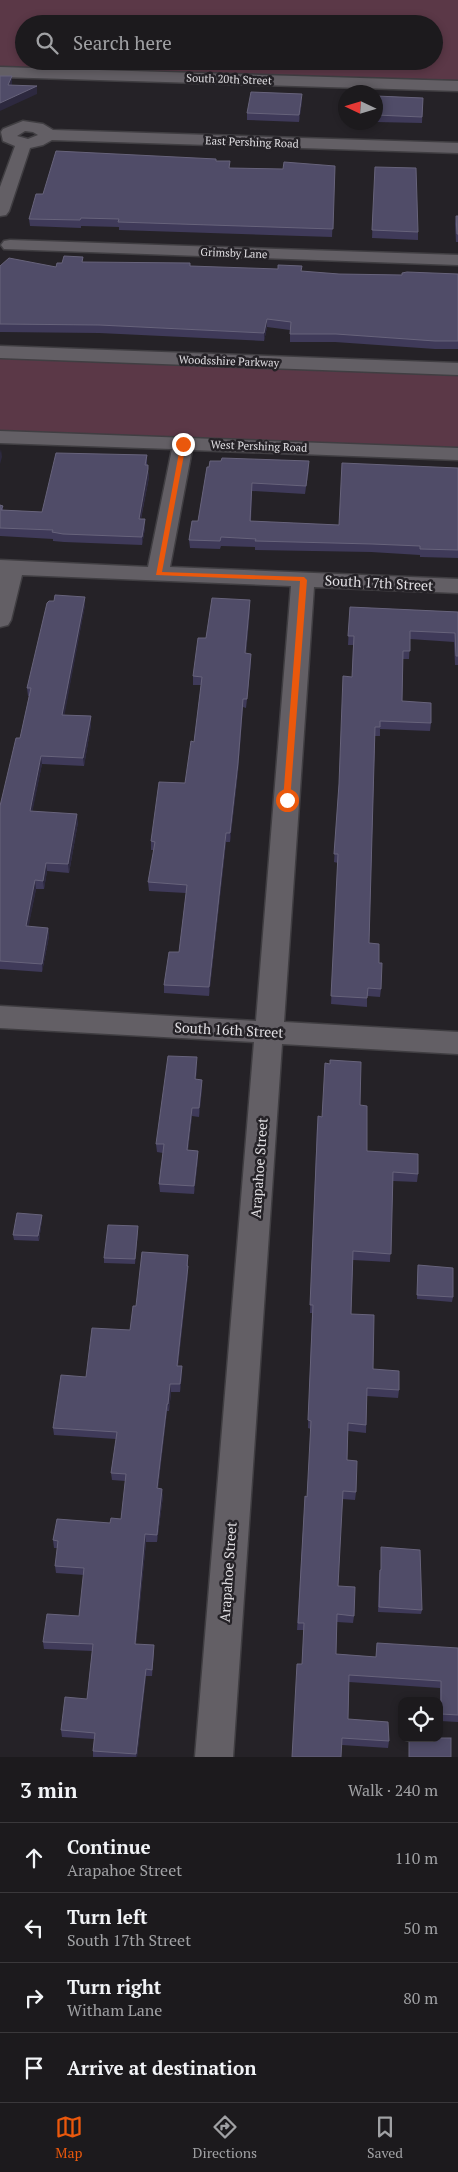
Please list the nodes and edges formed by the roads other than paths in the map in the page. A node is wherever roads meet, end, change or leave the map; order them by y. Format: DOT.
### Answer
graph roads {
  1 [pos="0,72"];
  2 [pos="458,86"];
  3 [pos="7,127"];
  4 [pos="46,135"];
  5 [pos="24,143"];
  6 [pos="458,148"];
  7 [pos="0,211"];
  8 [pos="3,244"];
  9 [pos="458,260"];
  10 [pos="0,352"];
  11 [pos="458,370"];
  12 [pos="0,437"];
  13 [pos="183,444"];
  14 [pos="458,454"];
  15 [pos="7,568"];
  16 [pos="158,574"];
  17 [pos="304,580"];
  18 [pos="458,586"];
  19 [pos="0,620"];
  20 [pos="0,1018"];
  21 [pos="269,1032"];
  22 [pos="458,1043"];
  23 [pos="214,1757"];
  1 -- 2 [label="street, South 20th Street"];
  3 -- 4 [label="street"];
  3 -- 5 [label="street"];
  4 -- 5 [label="street"];
  4 -- 6 [label="street, East Pershing Road"];
  5 -- 7 [label="street"];
  8 -- 9 [label="street, Grimsby Lane"];
  10 -- 11 [label="street, Woodsshire Parkway"];
  12 -- 13 [label="street, West Pershing Road"];
  13 -- 14 [label="street, West Pershing Road"];
  13 -- 16 [label="street"];
  15 -- 16 [label="street, South 17th Street"];
  15 -- 19 [label="street"];
  16 -- 17 [label="street, South 17th Street"];
  17 -- 18 [label="street, South 17th Street"];
  17 -- 21 [label="street, Arapahoe Street"];
  20 -- 21 [label="street, South 16th Street"];
  21 -- 22 [label="street, South 16th Street"];
  21 -- 23 [label="street, Arapahoe Street"];
}
